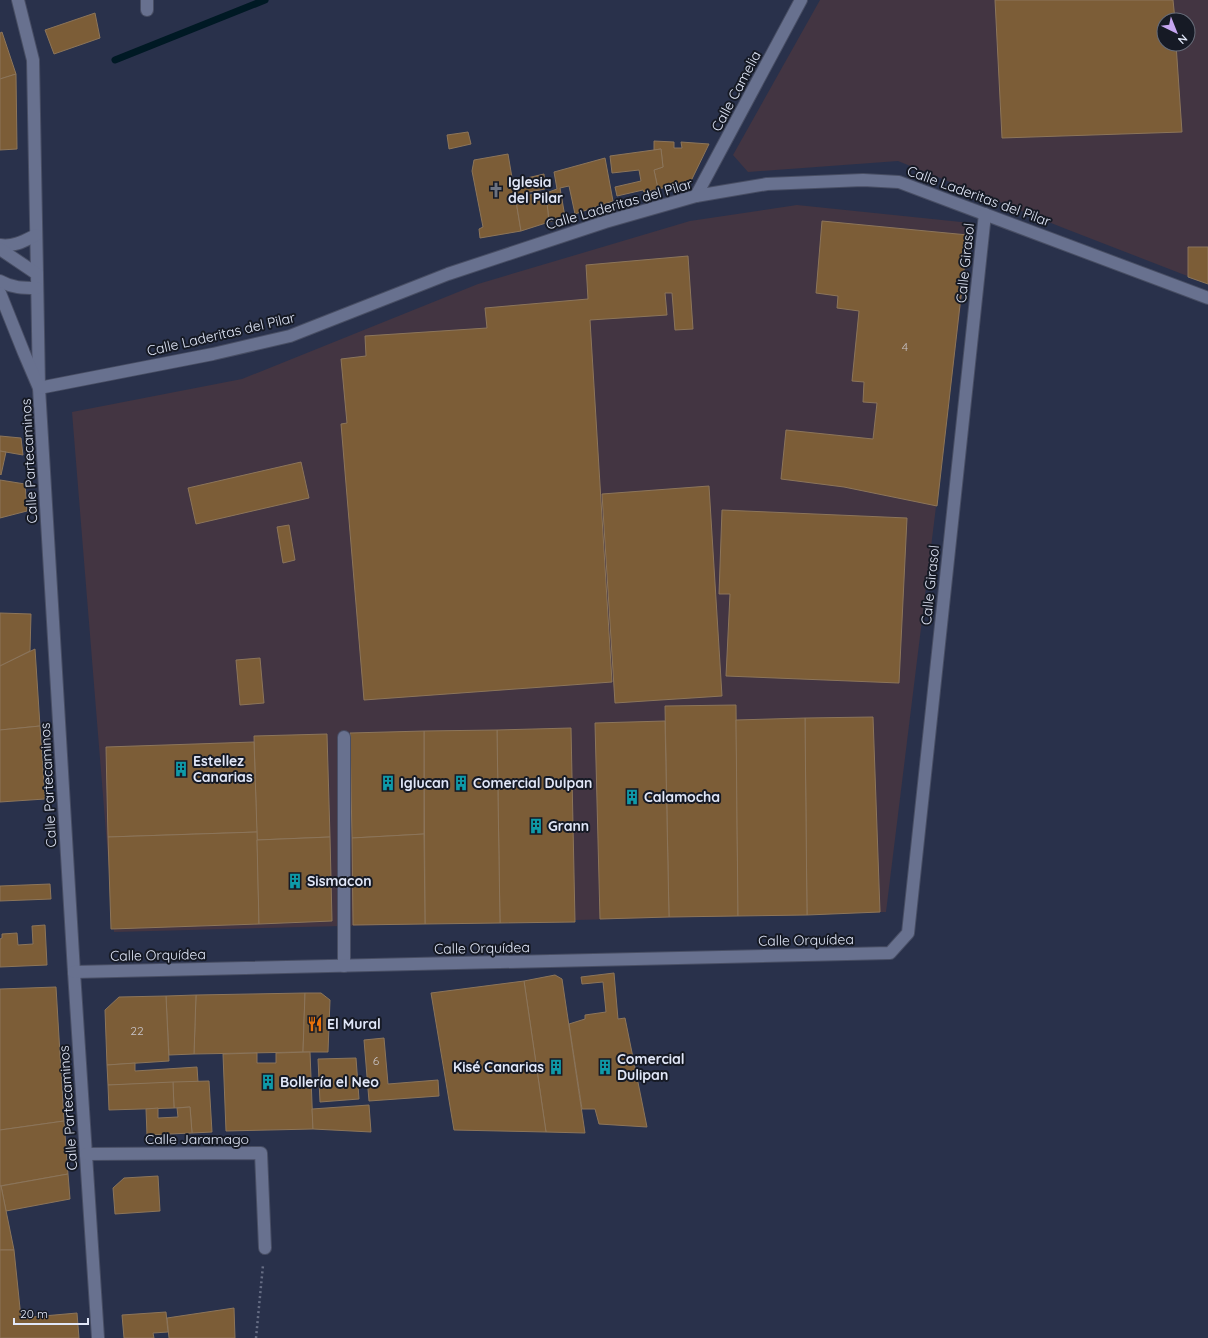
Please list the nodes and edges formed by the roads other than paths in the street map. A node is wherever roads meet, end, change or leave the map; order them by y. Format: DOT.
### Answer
graph roads {
  1 [pos="18,0"];
  2 [pos="801,0"];
  3 [pos="696,196"];
  4 [pos="985,214"];
  5 [pos="36,235"];
  6 [pos="0,245"];
  7 [pos="0,249"];
  8 [pos="37,274"];
  9 [pos="0,281"];
  10 [pos="37,288"];
  11 [pos="0,293"];
  12 [pos="1208,298"];
  13 [pos="39,388"];
  14 [pos="344,737"];
  15 [pos="890,953"];
  16 [pos="344,966"];
  17 [pos="74,972"];
  18 [pos="86,1154"];
  19 [pos="265,1248"];
  20 [pos="98,1338"];
  1 -- 5 [label="street, Calle Partecaminos"];
  2 -- 3 [label="street, Calle Camelia"];
  3 -- 4 [label="street, Calle Laderitas del Pilar"];
  3 -- 13 [label="street, Calle Laderitas del Pilar"];
  4 -- 12 [label="street, Calle Laderitas del Pilar"];
  4 -- 15 [label="street, Calle Girasol"];
  5 -- 6 [label="street"];
  5 -- 8 [label="street, Calle Partecaminos"];
  7 -- 8 [label="street"];
  8 -- 10 [label="street, Calle Partecaminos"];
  9 -- 10 [label="street"];
  10 -- 13 [label="street, Calle Partecaminos"];
  11 -- 13 [label="street"];
  13 -- 17 [label="street, Calle Partecaminos"];
  14 -- 16 [label="street"];
  15 -- 16 [label="street, Calle Orquídea"];
  16 -- 17 [label="street, Calle Orquídea"];
  17 -- 18 [label="street, Calle Partecaminos"];
  18 -- 19 [label="street, Calle Jaramago"];
  18 -- 20 [label="street, Calle Partecaminos"];
}
